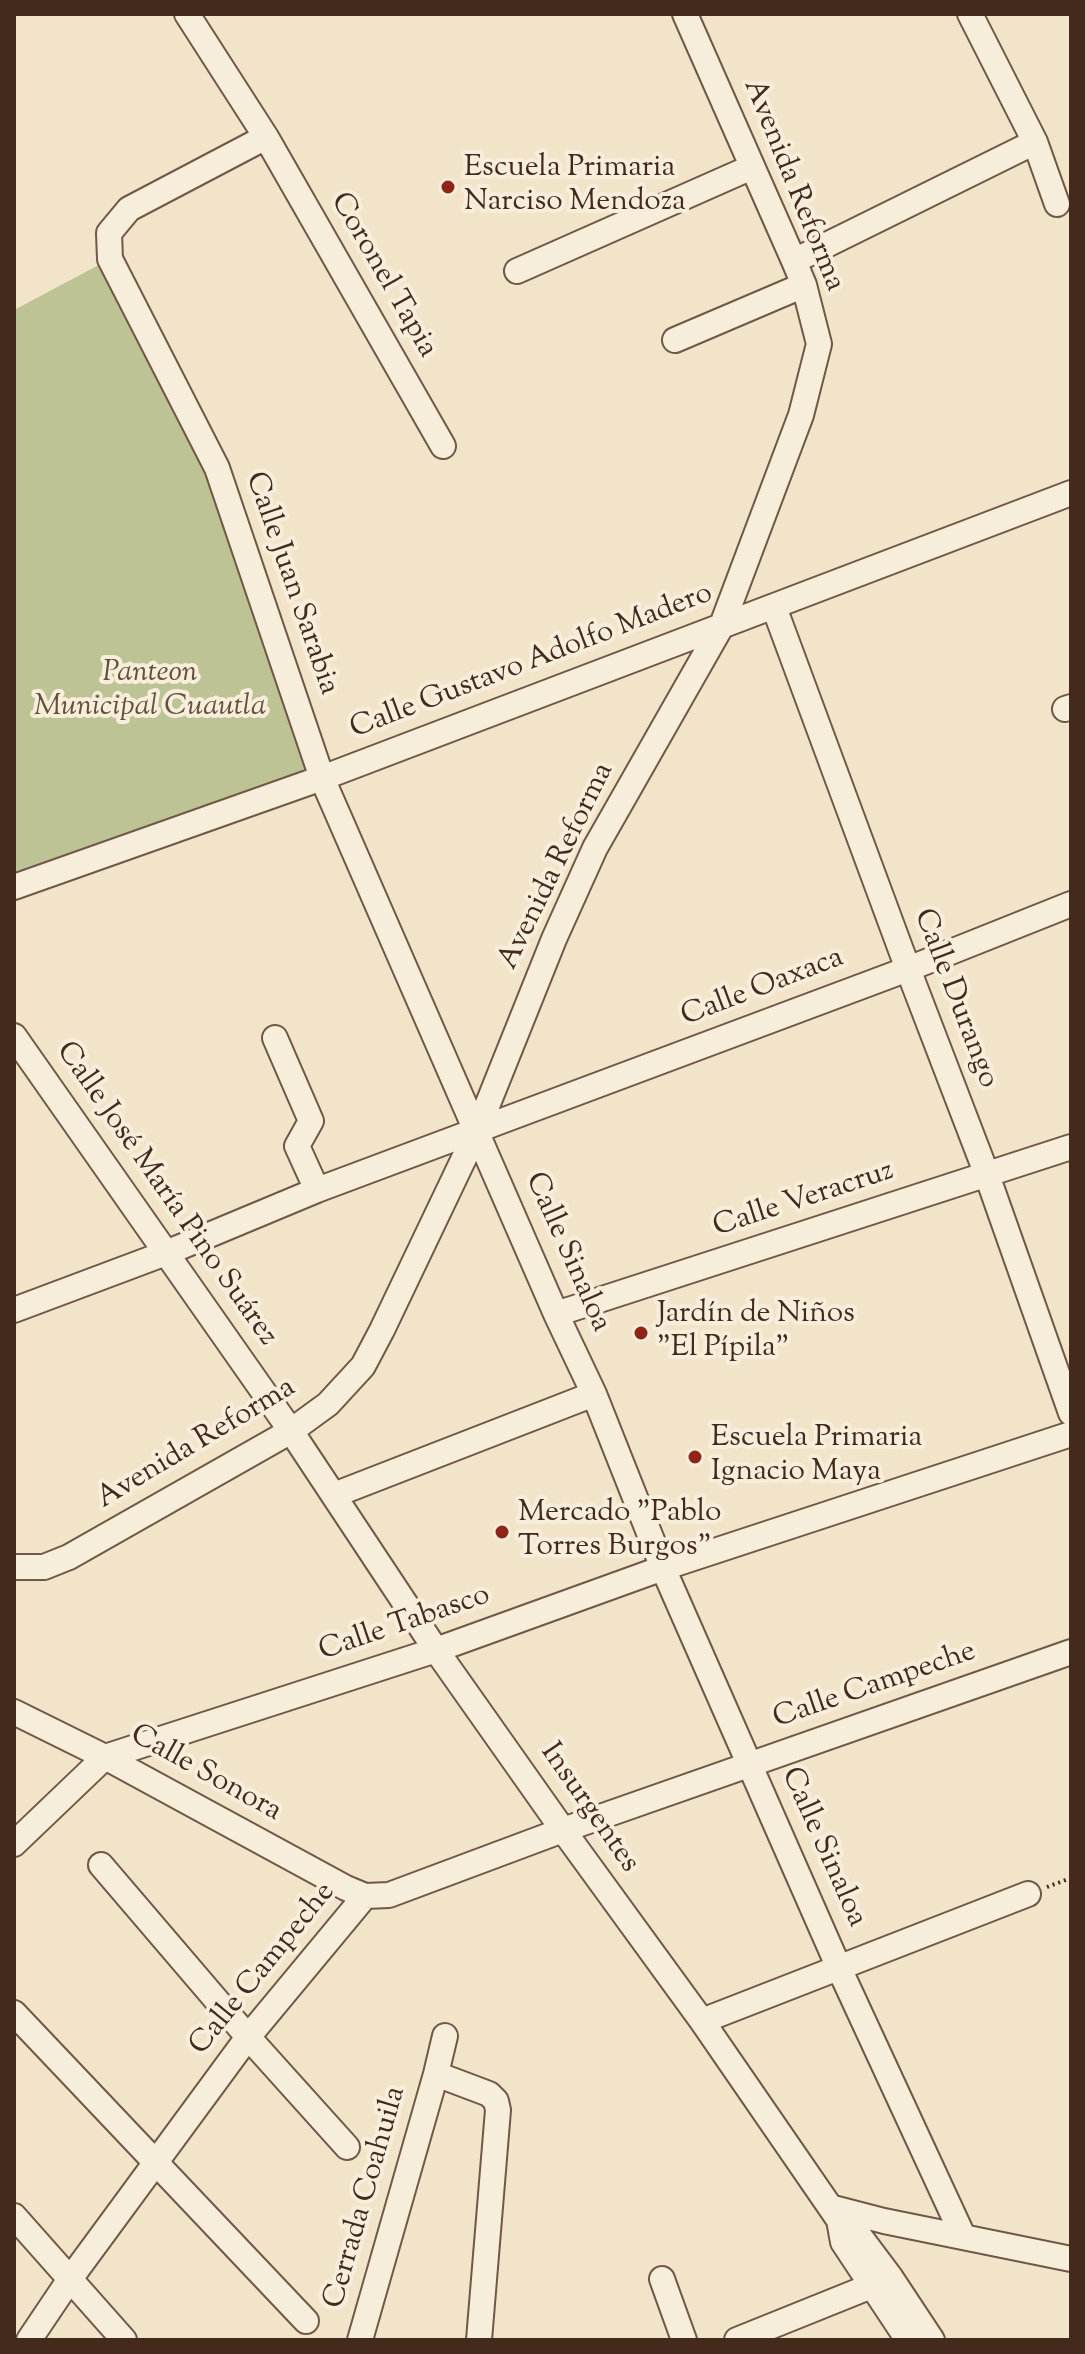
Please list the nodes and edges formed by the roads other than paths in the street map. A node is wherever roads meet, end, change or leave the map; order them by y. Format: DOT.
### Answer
graph roads {
  1 [pos="187,14"];
  2 [pos="685,14"];
  3 [pos="970,14"];
  4 [pos="266,137"];
  5 [pos="1035,142"];
  6 [pos="752,167"];
  7 [pos="1057,204"];
  8 [pos="794,261"];
  9 [pos="517,271"];
  10 [pos="804,285"];
  11 [pos="675,340"];
  12 [pos="443,446"];
  13 [pos="1071,493"];
  14 [pos="774,607"];
  15 [pos="722,625"];
  16 [pos="322,778"];
  17 [pos="14,887"];
  18 [pos="1071,904"];
  19 [pos="908,969"];
  20 [pos="14,1036"];
  21 [pos="275,1038"];
  22 [pos="477,1131"];
  23 [pos="1071,1147"];
  24 [pos="987,1175"];
  25 [pos="317,1190"];
  26 [pos="166,1253"];
  27 [pos="14,1310"];
  28 [pos="556,1314"];
  29 [pos="594,1394"];
  30 [pos="1071,1413"];
  31 [pos="291,1431"];
  32 [pos="1071,1434"];
  33 [pos="334,1495"];
  34 [pos="14,1567"];
  35 [pos="663,1568"];
  36 [pos="436,1650"];
  37 [pos="1071,1652"];
  38 [pos="14,1712"];
  39 [pos="105,1757"];
  40 [pos="750,1765"];
  41 [pos="563,1830"];
  42 [pos="14,1844"];
  43 [pos="101,1865"];
  44 [pos="1028,1894"];
  45 [pos="365,1896"];
  46 [pos="839,1968"];
  47 [pos="14,2013"];
  48 [pos="702,2021"];
  49 [pos="445,2036"];
  50 [pos="248,2037"];
  51 [pos="436,2074"];
  52 [pos="347,2147"];
  53 [pos="155,2163"];
  54 [pos="834,2213"];
  55 [pos="14,2216"];
  56 [pos="963,2236"];
  57 [pos="1071,2259"];
  58 [pos="70,2279"];
  59 [pos="662,2279"];
  60 [pos="882,2282"];
  61 [pos="306,2321"];
  62 [pos="29,2340"];
  63 [pos="124,2340"];
  64 [pos="360,2340"];
  65 [pos="479,2340"];
  66 [pos="684,2340"];
  67 [pos="737,2340"];
  68 [pos="908,2340"];
  69 [pos="932,2340"];
  1 -- 4 [label="street, Coronel Tapia"];
  2 -- 6 [label="street, Avenida Reforma"];
  3 -- 5 [label="street"];
  4 -- 12 [label="street, Coronel Tapia"];
  4 -- 16 [label="street, Calle Juan Sarabia"];
  5 -- 7 [label="street"];
  5 -- 8 [label="street"];
  6 -- 8 [label="street, Avenida Reforma"];
  6 -- 9 [label="street"];
  8 -- 10 [label="street, Avenida Reforma"];
  10 -- 11 [label="street"];
  10 -- 15 [label="street, Avenida Reforma"];
  13 -- 14 [label="street, Calle Gustavo Adolfo Madero"];
  14 -- 15 [label="street, Calle Gustavo Adolfo Madero"];
  14 -- 19 [label="street, Calle Durango"];
  15 -- 16 [label="street, Calle Gustavo Adolfo Madero"];
  15 -- 22 [label="street, Avenida Reforma"];
  16 -- 17 [label="street, Calle Gustavo Adolfo Madero"];
  16 -- 22 [label="street, Calle Juan Sarabia"];
  18 -- 19 [label="street, Calle Oaxaca"];
  19 -- 22 [label="street, Calle Oaxaca"];
  19 -- 24 [label="street, Calle Durango"];
  20 -- 26 [label="street, Calle José María Pino Suárez"];
  21 -- 25 [label="street"];
  22 -- 25 [label="street, Calle Oaxaca"];
  22 -- 28 [label="street, Calle Sinaloa"];
  22 -- 31 [label="street, Avenida Reforma"];
  23 -- 24 [label="street, Calle Veracruz"];
  24 -- 28 [label="street, Calle Veracruz"];
  24 -- 30 [label="street, Calle Durango"];
  25 -- 26 [label="street, Calle Oaxaca"];
  26 -- 27 [label="street, Calle Oaxaca"];
  26 -- 31 [label="street, Calle José María Pino Suárez"];
  28 -- 29 [label="street, Calle Sinaloa"];
  29 -- 33 [label="street"];
  29 -- 35 [label="street, Calle Sinaloa"];
  31 -- 33 [label="street, Insurgentes"];
  31 -- 34 [label="street, Avenida Reforma"];
  32 -- 35 [label="street, Calle Tabasco"];
  33 -- 36 [label="street, Insurgentes"];
  35 -- 36 [label="street, Calle Tabasco"];
  35 -- 40 [label="street, Calle Sinaloa"];
  36 -- 39 [label="street, Calle Tabasco"];
  36 -- 41 [label="street, Insurgentes"];
  37 -- 40 [label="street, Calle Campeche"];
  38 -- 39 [label="street, Calle Sonora"];
  39 -- 42 [label="street, Calle Tabasco"];
  39 -- 45 [label="street, Calle Sonora"];
  40 -- 41 [label="street, Calle Campeche"];
  40 -- 46 [label="street, Calle Sinaloa"];
  41 -- 45 [label="street, Calle Campeche"];
  41 -- 48 [label="street, Insurgentes"];
  43 -- 50 [label="street"];
  44 -- 46 [label="street"];
  45 -- 50 [label="street, Calle Campeche"];
  46 -- 48 [label="street"];
  46 -- 56 [label="street, Calle Sinaloa"];
  47 -- 53 [label="street"];
  48 -- 54 [label="street, Insurgentes"];
  49 -- 51 [label="street, Cerrada Coahuila"];
  50 -- 52 [label="street"];
  50 -- 53 [label="street, Calle Campeche"];
  51 -- 64 [label="street, Cerrada Coahuila"];
  51 -- 65 [label="street, Cerrada Coahuila"];
  53 -- 58 [label="street, Calle Campeche"];
  53 -- 61 [label="street"];
  54 -- 56 [label="street"];
  54 -- 60 [label="street, Insurgentes"];
  55 -- 58 [label="street"];
  56 -- 57 [label="street"];
  58 -- 62 [label="street, Calle Campeche"];
  58 -- 63 [label="street"];
  59 -- 66 [label="street"];
  60 -- 67 [label="street"];
  60 -- 68 [label="street, Insurgentes"];
  60 -- 69 [label="street, Insurgentes"];
}
